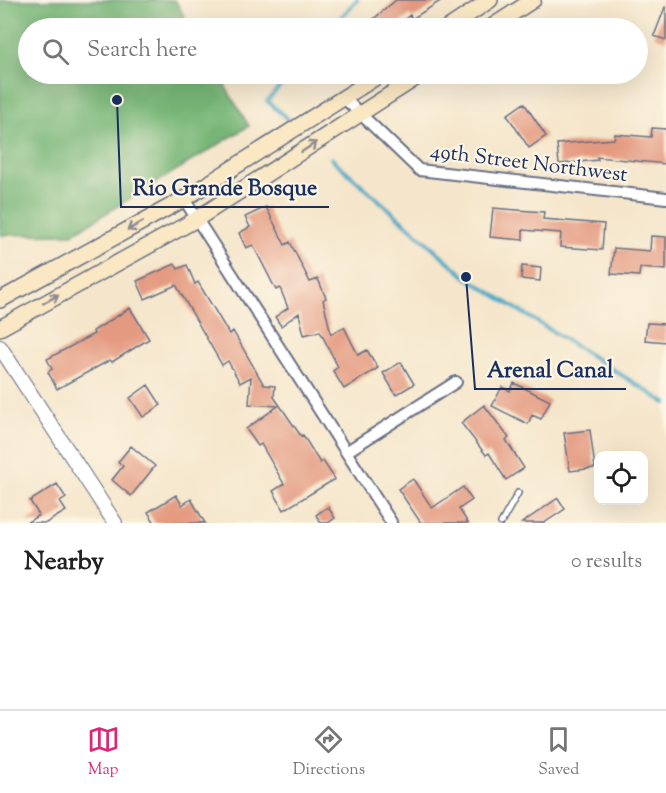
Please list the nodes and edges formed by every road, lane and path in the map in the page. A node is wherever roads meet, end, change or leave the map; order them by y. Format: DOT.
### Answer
graph roads {
  1 [pos="490,0"];
  2 [pos="533,0"];
  3 [pos="463,18"];
  4 [pos="505,18"];
  5 [pos="366,84"];
  6 [pos="407,84"];
  7 [pos="344,98"];
  8 [pos="359,115"];
  9 [pos="666,198"];
  10 [pos="184,199"];
  11 [pos="195,220"];
  12 [pos="0,300"];
  13 [pos="0,328"];
  14 [pos="0,346"];
  15 [pos="456,382"];
  16 [pos="346,452"];
  17 [pos="518,493"];
  18 [pos="115,523"];
  19 [pos="391,523"];
  20 [pos="501,523"];
  1 -- 3 [label="main road"];
  2 -- 4 [label="main road"];
  5 -- 7 [label="main road"];
  6 -- 8 [label="main road"];
  7 -- 8 [label="street, 49th Street Northwest"];
  7 -- 10 [label="main road"];
  8 -- 9 [label="street, 49th Street Northwest"];
  11 -- 8 [label="main road, one-way"];
  10 -- 11 [label="street"];
  10 -- 12 [label="main road, one-way"];
  13 -- 11 [label="main road, one-way"];
  11 -- 16 [label="street"];
  14 -- 18 [label="street"];
  15 -- 16 [label="street"];
  16 -- 19 [label="street"];
  17 -- 20 [label="lane"];
}
